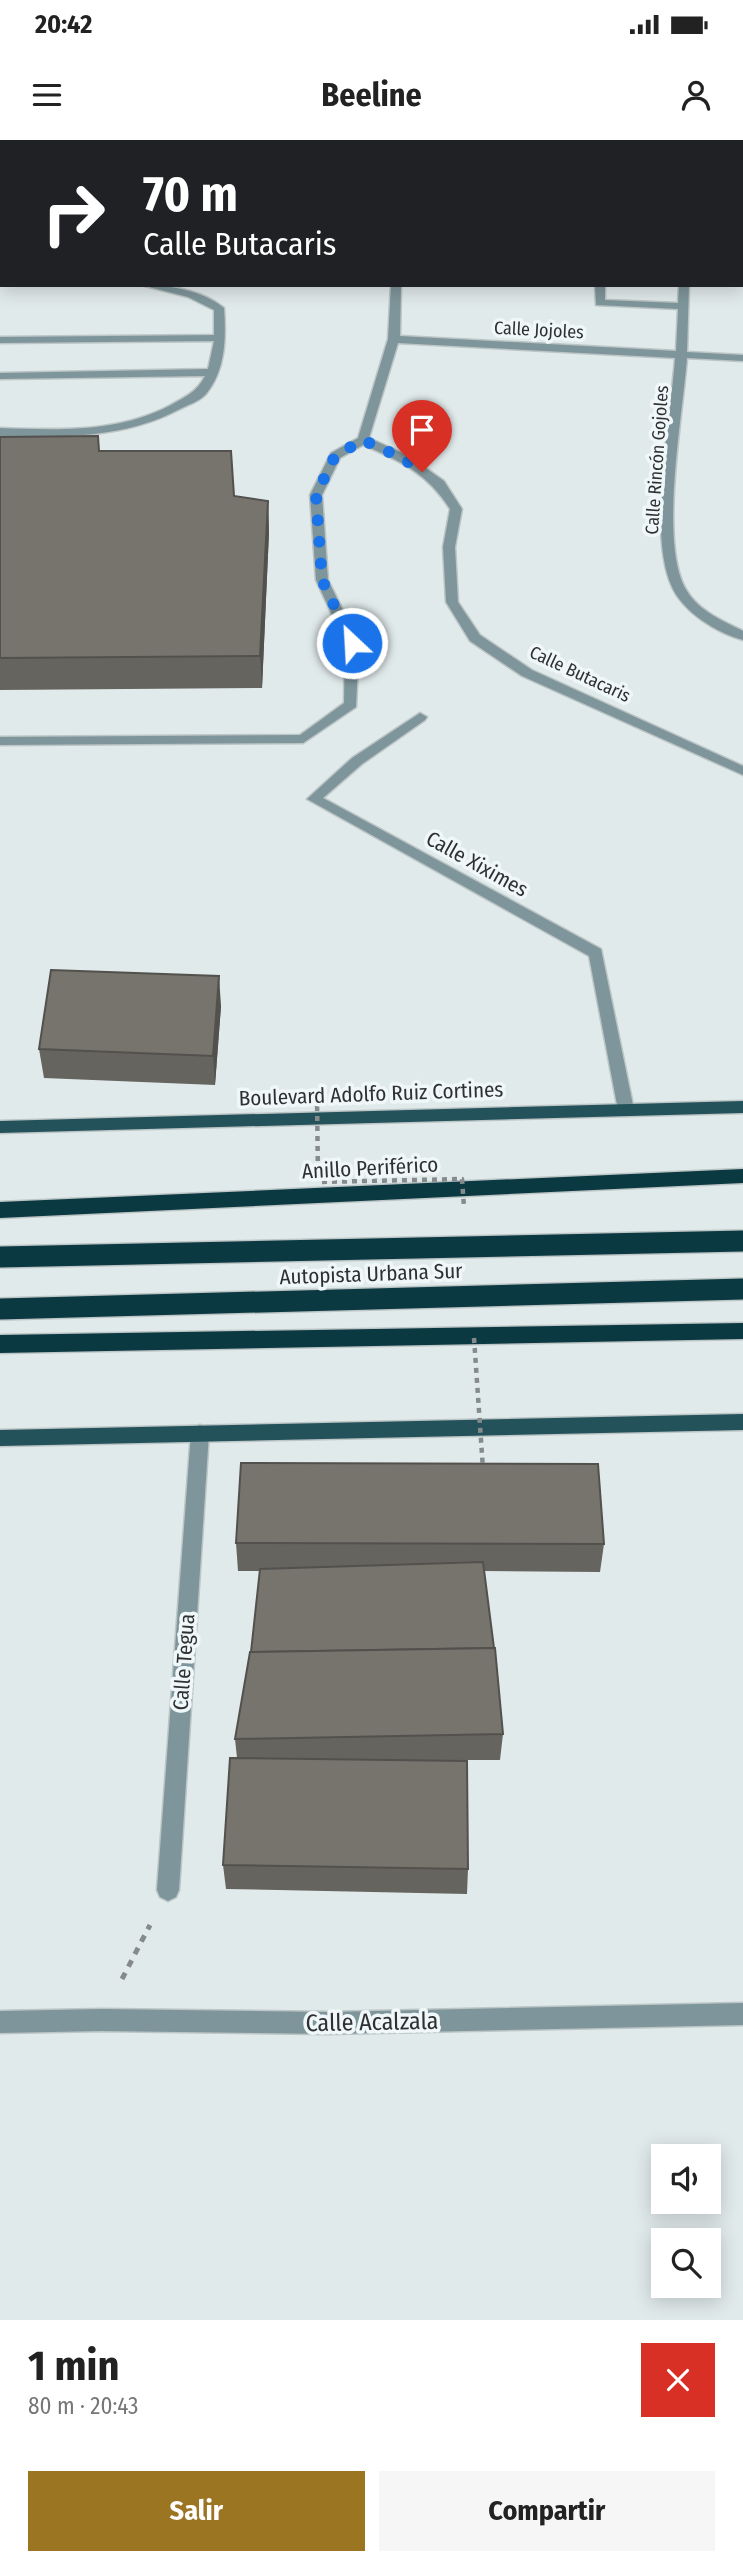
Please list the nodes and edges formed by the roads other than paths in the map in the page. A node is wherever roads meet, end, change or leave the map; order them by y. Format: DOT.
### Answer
graph roads {
  1 [pos="155,287"];
  2 [pos="396,287"];
  3 [pos="600,287"];
  4 [pos="684,287"];
  5 [pos="684,306"];
  6 [pos="221,338"];
  7 [pos="0,340"];
  8 [pos="394,340"];
  9 [pos="682,355"];
  10 [pos="743,358"];
  11 [pos="213,372"];
  12 [pos="0,376"];
  13 [pos="0,432"];
  14 [pos="363,440"];
  15 [pos="743,636"];
  16 [pos="420,718"];
  17 [pos="0,741"];
  18 [pos="743,771"];
  19 [pos="743,1107"];
  20 [pos="626,1110"];
  21 [pos="0,1127"];
  22 [pos="743,1176"];
  23 [pos="0,1210"];
  24 [pos="743,1241"];
  25 [pos="0,1257"];
  26 [pos="743,1289"];
  27 [pos="0,1309"];
  28 [pos="743,1331"];
  29 [pos="0,1343"];
  30 [pos="743,1422"];
  31 [pos="200,1433"];
  32 [pos="0,1438"];
  33 [pos="168,1890"];
  34 [pos="743,2014"];
  35 [pos="0,2022"];
  1 -- 6 [label="street"];
  2 -- 8 [label="street"];
  3 -- 5 [label="street"];
  4 -- 5 [label="street, Calle Rincón Gojoles"];
  5 -- 9 [label="street, Calle Rincón Gojoles"];
  6 -- 7 [label="street"];
  6 -- 11 [label="street"];
  8 -- 9 [label="street, Calle Jojoles"];
  8 -- 14 [label="street"];
  9 -- 10 [label="street"];
  9 -- 15 [label="street, Calle Rincón Gojoles"];
  11 -- 12 [label="street"];
  11 -- 13 [label="street"];
  14 -- 17 [label="street"];
  14 -- 18 [label="street, Calle Butacaris"];
  16 -- 20 [label="street, Calle Xiximes"];
  19 -- 20 [label="main road, Boulevard Adolfo Ruiz Cortines"];
  20 -- 21 [label="main road, Boulevard Adolfo Ruiz Cortines"];
  22 -- 23 [label="highway, Anillo Periférico"];
  24 -- 25 [label="highway, Autopista Urbana Sur, bridge"];
  26 -- 27 [label="highway, Autopista Urbana Sur, bridge"];
  28 -- 29 [label="highway"];
  30 -- 31 [label="main road"];
  31 -- 32 [label="main road"];
  31 -- 33 [label="street, Calle Tegua"];
  34 -- 35 [label="street, Calle Acalzala"];
}
